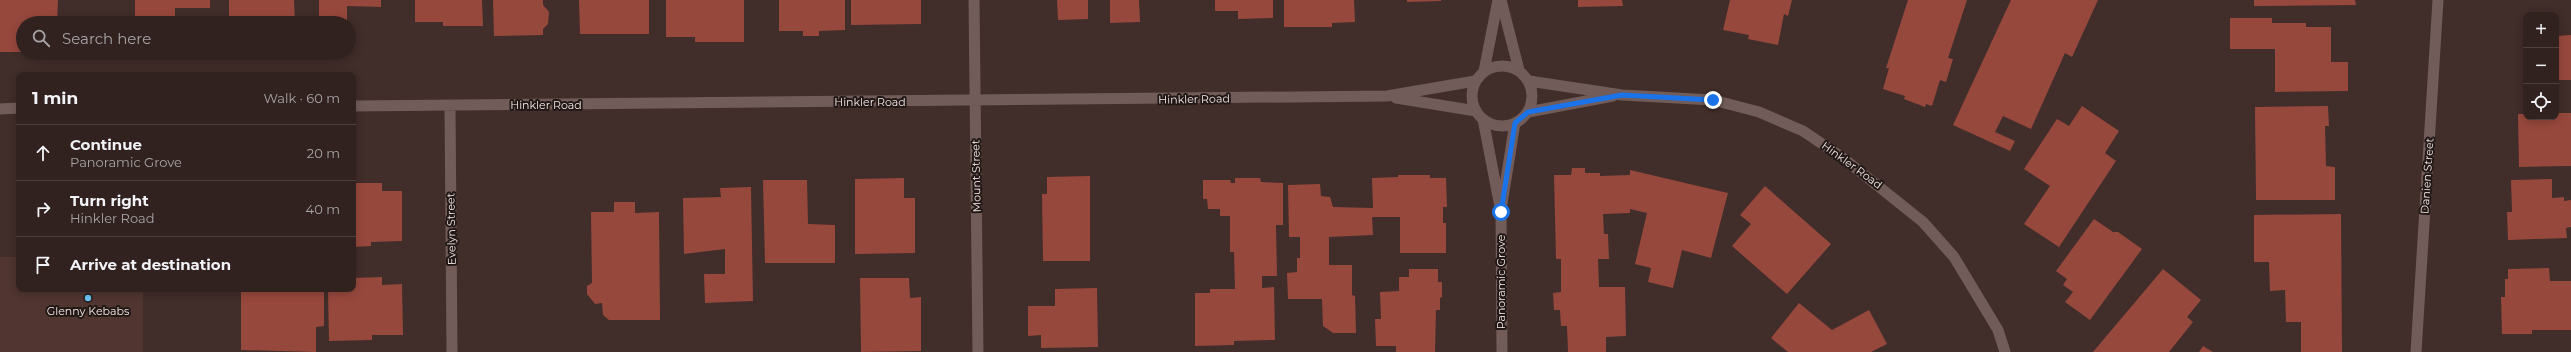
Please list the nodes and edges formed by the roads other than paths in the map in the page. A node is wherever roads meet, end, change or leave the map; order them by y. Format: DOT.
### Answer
graph roads {
  1 [pos="974,0"];
  2 [pos="1500,0"];
  3 [pos="2438,0"];
  4 [pos="1518,70"];
  5 [pos="1484,71"];
  6 [pos="1475,81"];
  7 [pos="1529,81"];
  8 [pos="1622,95"];
  9 [pos="1387,96"];
  10 [pos="976,101"];
  11 [pos="450,105"];
  12 [pos="356,106"];
  13 [pos="0,108"];
  14 [pos="16,108"];
  15 [pos="1476,111"];
  16 [pos="1528,112"];
  17 [pos="1483,119"];
  18 [pos="1515,123"];
  19 [pos="1501,212"];
  20 [pos="452,352"];
  21 [pos="978,352"];
  22 [pos="1502,352"];
  23 [pos="2005,352"];
  24 [pos="2416,352"];
  1 -- 10 [label="street, Mount Street"];
  2 -- 4 [label="street"];
  2 -- 5 [label="street"];
  3 -- 24 [label="street, Danien Street"];
  4 -- 5 [label="street"];
  4 -- 7 [label="street"];
  5 -- 6 [label="street"];
  6 -- 9 [label="street, Hinkler Road"];
  6 -- 15 [label="street"];
  7 -- 8 [label="street, Hinkler Road"];
  7 -- 16 [label="street"];
  8 -- 16 [label="street, Hinkler Road"];
  8 -- 23 [label="street, Hinkler Road"];
  9 -- 10 [label="street, Hinkler Road"];
  9 -- 15 [label="street, Hinkler Road"];
  10 -- 11 [label="street, Hinkler Road"];
  10 -- 21 [label="street, Mount Street"];
  11 -- 12 [label="street, Hinkler Road"];
  11 -- 20 [label="street, Evelyn Street"];
  13 -- 14 [label="street"];
  15 -- 17 [label="street"];
  16 -- 18 [label="street"];
  17 -- 18 [label="street"];
  17 -- 19 [label="street, Panoramic Grove"];
  18 -- 19 [label="street, Panoramic Grove"];
  19 -- 22 [label="street, Panoramic Grove"];
}
